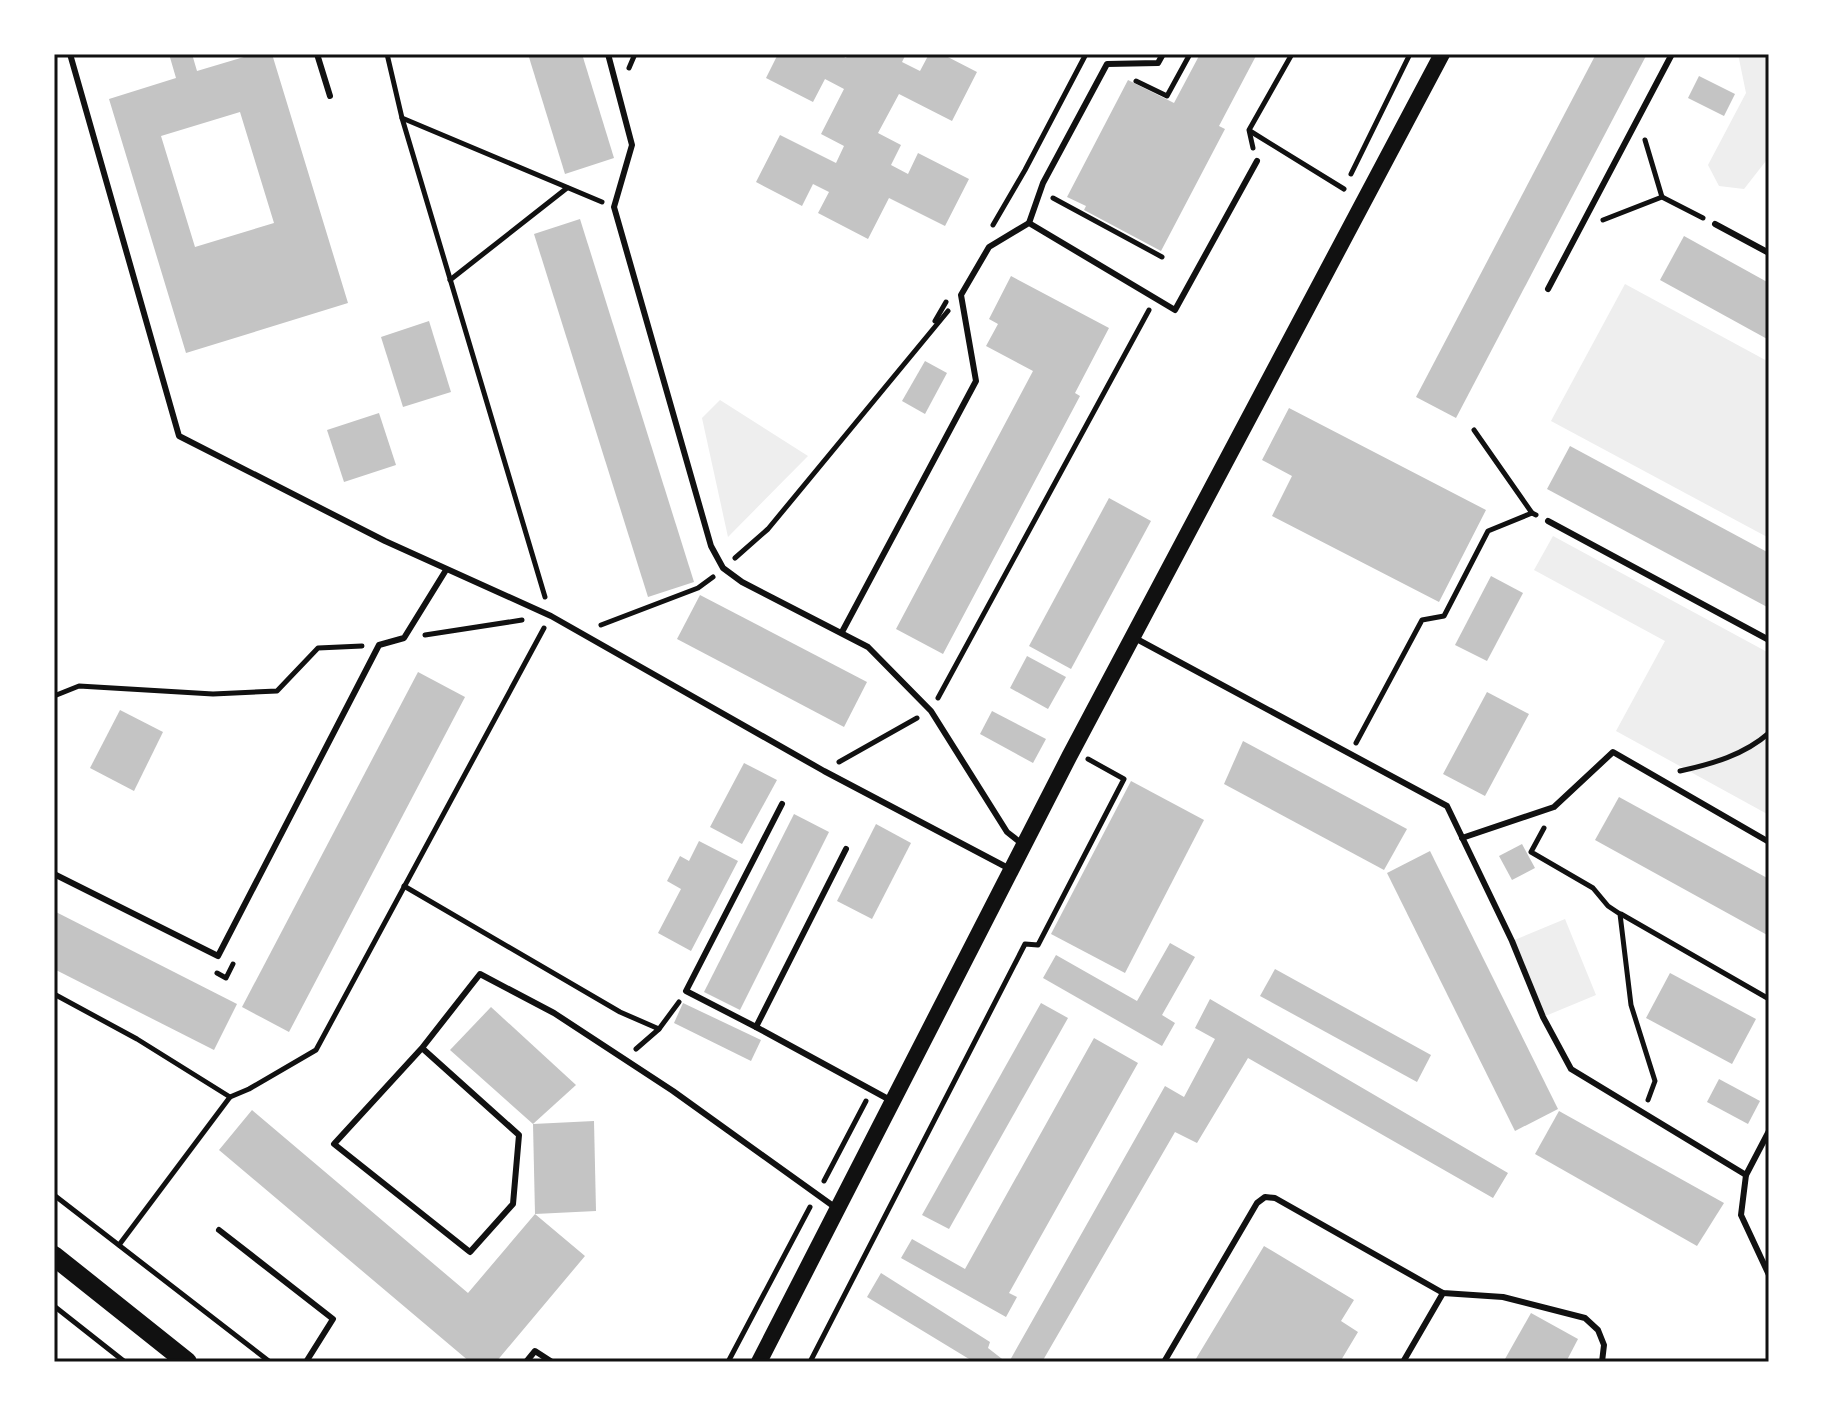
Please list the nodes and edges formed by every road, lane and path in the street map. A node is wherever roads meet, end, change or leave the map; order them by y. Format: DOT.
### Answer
graph roads {
  1 [pos="70,54"];
  2 [pos="317,54"];
  3 [pos="387,54"];
  4 [pos="608,54"];
  5 [pos="1086,54"];
  6 [pos="1163,54"];
  7 [pos="1190,54"];
  8 [pos="1292,54"];
  9 [pos="1410,54"];
  10 [pos="1442,54"];
  11 [pos="1672,54"];
  12 [pos="1126,75"];
  13 [pos="330,96"];
  14 [pos="402,118"];
  15 [pos="1638,118"];
  16 [pos="1249,130"];
  17 [pos="1257,161"];
  18 [pos="567,188"];
  19 [pos="1344,189"];
  20 [pos="1046,194"];
  21 [pos="1662,197"];
  22 [pos="1337,203"];
  23 [pos="614,207"];
  24 [pos="1029,223"];
  25 [pos="1715,224"];
  26 [pos="993,225"];
  27 [pos="1580,229"];
  28 [pos="1769,253"];
  29 [pos="1162,257"];
  30 [pos="450,280"];
  31 [pos="1548,289"];
  32 [pos="952,294"];
  33 [pos="961,295"];
  34 [pos="1156,297"];
  35 [pos="927,335"];
  36 [pos="1474,430"];
  37 [pos="1532,513"];
  38 [pos="1548,521"];
  39 [pos="723,568"];
  40 [pos="446,570"];
  41 [pos="551,616"];
  42 [pos="583,632"];
  43 [pos="842,632"];
  44 [pos="1132,636"];
  45 [pos="1769,640"];
  46 [pos="379,645"];
  47 [pos="54,696"];
  48 [pos="931,711"];
  49 [pos="1769,733"];
  50 [pos="1350,754"];
  51 [pos="1087,759"];
  52 [pos="824,771"];
  53 [pos="1656,777"];
  54 [pos="782,804"];
  55 [pos="1554,807"];
  56 [pos="1462,838"];
  57 [pos="1769,842"];
  58 [pos="1024,845"];
  59 [pos="846,849"];
  60 [pos="1011,870"];
  61 [pos="54,874"];
  62 [pos="404,886"];
  63 [pos="1620,914"];
  64 [pos="686,991"];
  65 [pos="54,994"];
  66 [pos="1769,999"];
  67 [pos="756,1027"];
  68 [pos="659,1029"];
  69 [pos="422,1048"];
  70 [pos="646,1060"];
  71 [pos="230,1097"];
  72 [pos="892,1102"];
  73 [pos="1643,1112"];
  74 [pos="1769,1131"];
  75 [pos="1746,1175"];
  76 [pos="54,1195"];
  77 [pos="837,1209"];
  78 [pos="219,1230"];
  79 [pos="119,1245"];
  80 [pos="54,1256"];
  81 [pos="1769,1275"];
  82 [pos="1443,1293"];
  83 [pos="54,1306"];
  84 [pos="125,1362"];
  85 [pos="187,1362"];
  86 [pos="270,1362"];
  87 [pos="306,1362"];
  88 [pos="526,1362"];
  89 [pos="552,1362"];
  90 [pos="759,1362"];
  91 [pos="810,1362"];
  92 [pos="1164,1362"];
  93 [pos="1403,1362"];
  94 [pos="1602,1362"];
  1 -- 40 [label="lane"];
  2 -- 13 [label="lane"];
  3 -- 14 [label="path"];
  4 -- 23 [label="lane"];
  5 -- 26 [label="path"];
  6 -- 24 [label="lane"];
  7 -- 12 [label="path"];
  8 -- 16 [label="path"];
  9 -- 19 [label="path"];
  10 -- 44 [label="main road"];
  11 -- 15 [label="lane"];
  14 -- 18 [label="path"];
  14 -- 30 [label="path"];
  15 -- 21 [label="path"];
  15 -- 27 [label="lane"];
  16 -- 17 [label="path"];
  16 -- 19 [label="path"];
  17 -- 34 [label="lane"];
  18 -- 23 [label="path"];
  18 -- 30 [label="path"];
  19 -- 22 [label="path"];
  20 -- 29 [label="path"];
  21 -- 25 [label="path"];
  21 -- 27 [label="path"];
  23 -- 39 [label="lane"];
  24 -- 33 [label="lane"];
  24 -- 34 [label="lane"];
  25 -- 28 [label="lane"];
  27 -- 31 [label="lane"];
  30 -- 41 [label="path"];
  32 -- 35 [label="path"];
  33 -- 35 [label="path"];
  33 -- 43 [label="lane"];
  34 -- 48 [label="path"];
  35 -- 39 [label="path"];
  36 -- 37 [label="path"];
  37 -- 38 [label="path"];
  37 -- 50 [label="path"];
  38 -- 45 [label="lane"];
  39 -- 42 [label="path"];
  39 -- 43 [label="lane"];
  40 -- 41 [label="lane"];
  40 -- 46 [label="lane"];
  41 -- 42 [label="lane"];
  41 -- 62 [label="path"];
  42 -- 52 [label="lane"];
  43 -- 48 [label="lane"];
  44 -- 50 [label="lane"];
  44 -- 58 [label="main road"];
  46 -- 47 [label="path"];
  46 -- 61 [label="lane"];
  48 -- 52 [label="path"];
  48 -- 58 [label="lane"];
  49 -- 53 [label="path"];
  50 -- 56 [label="lane"];
  51 -- 91 [label="path"];
  52 -- 60 [label="lane"];
  53 -- 55 [label="lane"];
  53 -- 57 [label="lane"];
  54 -- 64 [label="lane"];
  55 -- 56 [label="lane"];
  55 -- 63 [label="path"];
  56 -- 73 [label="lane"];
  58 -- 60 [label="main road"];
  59 -- 67 [label="lane"];
  60 -- 72 [label="main road"];
  62 -- 68 [label="path"];
  62 -- 71 [label="path"];
  63 -- 66 [label="path"];
  63 -- 73 [label="path"];
  64 -- 67 [label="lane"];
  64 -- 68 [label="path"];
  65 -- 71 [label="path"];
  67 -- 72 [label="lane"];
  68 -- 70 [label="path"];
  69 -- 69 [label="lane"];
  69 -- 77 [label="lane"];
  71 -- 79 [label="path"];
  72 -- 77 [label="main road"];
  73 -- 75 [label="lane"];
  74 -- 75 [label="lane"];
  75 -- 81 [label="lane"];
  76 -- 79 [label="path"];
  77 -- 90 [label="main road"];
  78 -- 87 [label="lane"];
  79 -- 86 [label="path"];
  80 -- 85 [label="main road"];
  82 -- 92 [label="lane"];
  82 -- 93 [label="lane"];
  82 -- 94 [label="lane"];
  83 -- 84 [label="path"];
  88 -- 89 [label="lane"];
}
